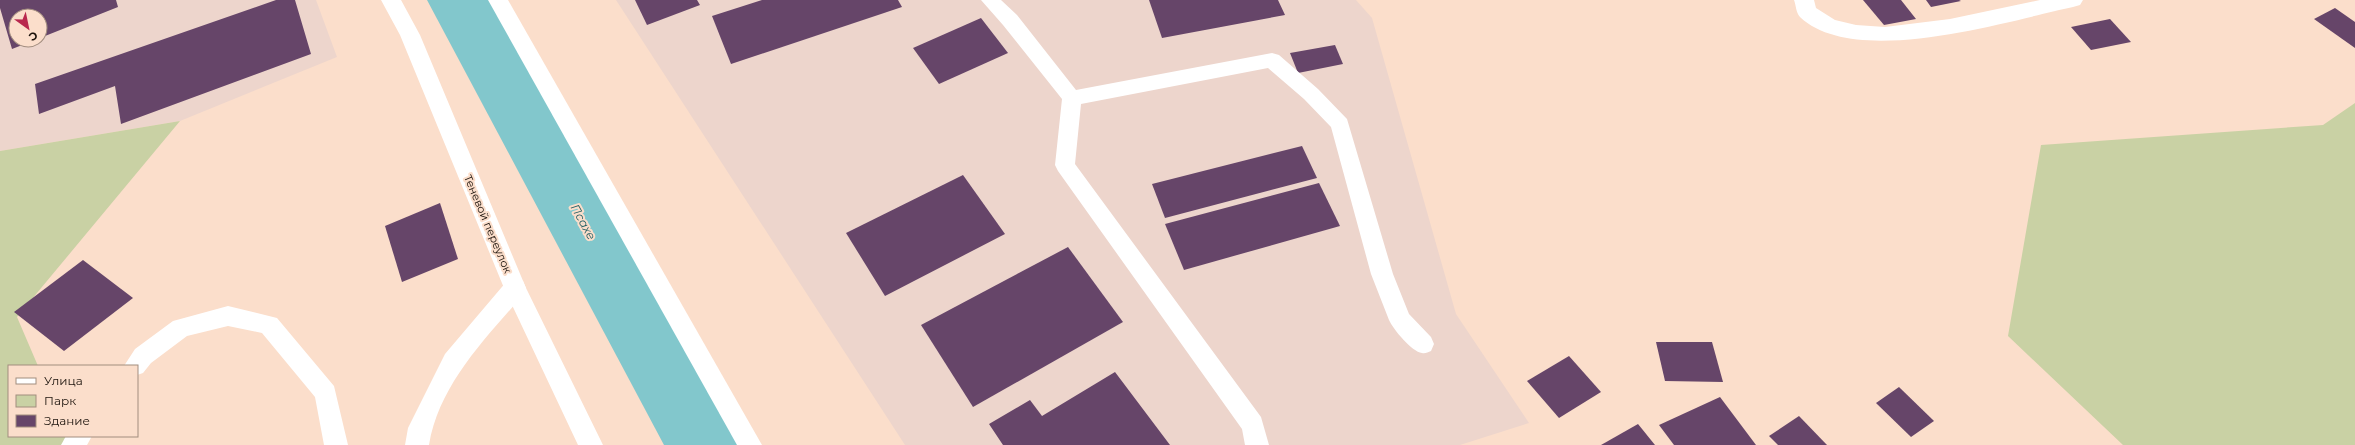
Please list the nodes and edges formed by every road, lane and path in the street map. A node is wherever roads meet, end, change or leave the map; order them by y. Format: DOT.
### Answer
graph roads {
  1 [pos="391,0"];
  2 [pos="498,0"];
  3 [pos="990,0"];
  4 [pos="1804,0"];
  5 [pos="2073,0"];
  6 [pos="1072,98"];
  7 [pos="515,288"];
  8 [pos="1424,344"];
  9 [pos="136,365"];
  10 [pos="79,437"];
  11 [pos="73,445"];
  12 [pos="336,445"];
  13 [pos="417,445"];
  14 [pos="591,445"];
  15 [pos="750,445"];
  16 [pos="1257,445"];
  1 -- 7 [label="street, Теневой переулок"];
  2 -- 15 [label="street"];
  3 -- 6 [label="lane"];
  4 -- 5 [label="street"];
  6 -- 8 [label="lane"];
  6 -- 16 [label="lane"];
  7 -- 13 [label="lane"];
  7 -- 14 [label="street, Теневой переулок"];
  9 -- 12 [label="lane"];
  10 -- 11 [label="lane"];
}
